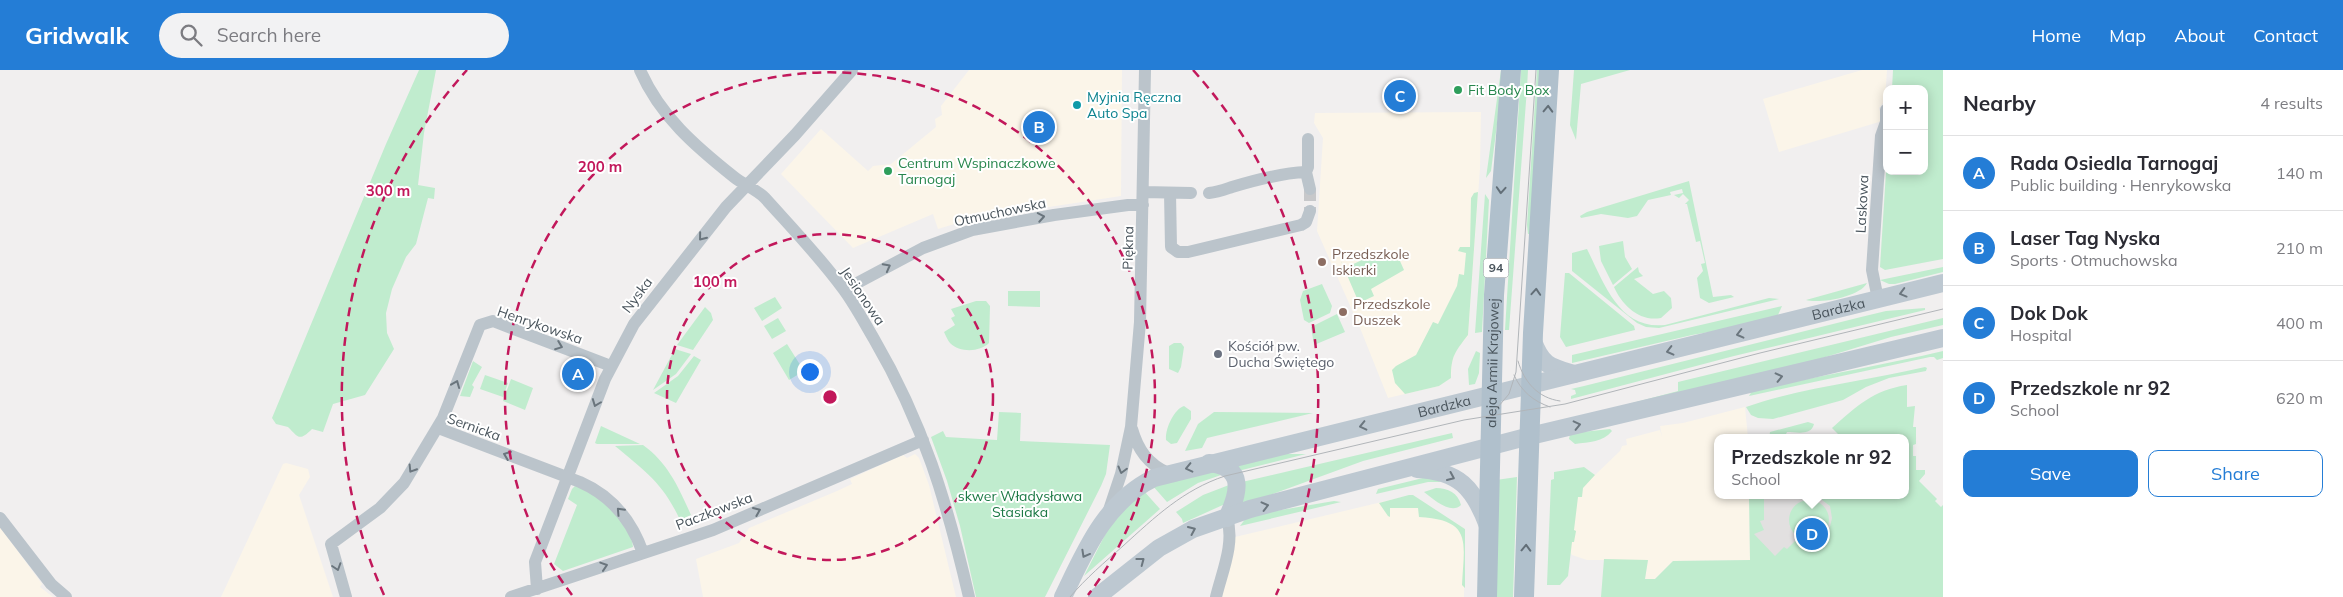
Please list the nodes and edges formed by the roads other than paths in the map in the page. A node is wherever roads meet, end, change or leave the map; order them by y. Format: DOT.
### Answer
graph roads {
  1 [pos="640,70"];
  2 [pos="852,70"];
  3 [pos="1144,70"];
  4 [pos="1511,70"];
  5 [pos="1549,70"];
  6 [pos="1883,130"];
  7 [pos="1308,139"];
  8 [pos="1306,172"];
  9 [pos="746,186"];
  10 [pos="1310,189"];
  11 [pos="1170,193"];
  12 [pos="1191,193"];
  13 [pos="1209,193"];
  14 [pos="1143,199"];
  15 [pos="1310,211"];
  16 [pos="1943,283"];
  17 [pos="844,290"];
  18 [pos="1878,299"];
  19 [pos="1943,338"];
  20 [pos="1533,341"];
  21 [pos="611,366"];
  22 [pos="1575,374"];
  23 [pos="1532,386"];
  24 [pos="1492,396"];
  25 [pos="1131,427"];
  26 [pos="438,428"];
  27 [pos="1530,436"];
  28 [pos="922,440"];
  29 [pos="1491,446"];
  30 [pos="1210,463"];
  31 [pos="1404,469"];
  32 [pos="1168,473"];
  33 [pos="568,477"];
  34 [pos="1108,513"];
  35 [pos="0,518"];
  36 [pos="1227,518"];
  37 [pos="1488,528"];
  38 [pos="643,554"];
  39 [pos="537,589"];
  40 [pos="66,597"];
  41 [pos="346,597"];
  42 [pos="511,597"];
  43 [pos="969,597"];
  44 [pos="1062,597"];
  45 [pos="1097,597"];
  46 [pos="1216,597"];
  47 [pos="1487,597"];
  48 [pos="1524,597"];
  1 -- 9 [label="street, Jesionowa"];
  2 -- 9 [label="street, Nyska"];
  3 -- 14 [label="street, Piękna"];
  4 -- 24 [label="main road, aleja Armii Krajowej / 94, one-way"];
  20 -- 5 [label="main road, one-way"];
  6 -- 18 [label="street, Laskowa"];
  7 -- 8 [label="street"];
  8 -- 10 [label="street"];
  8 -- 13 [label="street"];
  9 -- 17 [label="street, Jesionowa"];
  9 -- 21 [label="street, Nyska, one-way"];
  11 -- 12 [label="street, Otmuchowska"];
  11 -- 14 [label="street, Otmuchowska"];
  11 -- 15 [label="street"];
  17 -- 14 [label="street, Otmuchowska, one-way"];
  14 -- 25 [label="street, Piękna"];
  16 -- 18 [label="street, Bardzka, one-way"];
  17 -- 28 [label="street, Jesionowa"];
  18 -- 22 [label="street, Bardzka, one-way"];
  27 -- 19 [label="street, one-way"];
  20 -- 22 [label="street"];
  20 -- 23 [label="main road"];
  26 -- 21 [label="street, Henrykowska, one-way"];
  21 -- 33 [label="street, Nyska, one-way"];
  22 -- 23 [label="street, Bardzka"];
  23 -- 24 [label="street, Bardzka"];
  23 -- 27 [label="main road"];
  24 -- 29 [label="main road, aleja Armii Krajowej / 94"];
  24 -- 30 [label="street, Bardzka, one-way"];
  25 -- 32 [label="street, Piękna"];
  25 -- 34 [label="street, Piękna, one-way"];
  33 -- 26 [label="street, Sernicka, one-way"];
  26 -- 41 [label="street, Sernicka, one-way"];
  27 -- 29 [label="street"];
  48 -- 27 [label="main road, one-way"];
  38 -- 28 [label="street, Paczkowska, one-way"];
  28 -- 43 [label="street, Jesionowa"];
  29 -- 31 [label="street"];
  29 -- 37 [label="main road, aleja Armii Krajowej / 94"];
  30 -- 32 [label="street, Bardzka, one-way"];
  30 -- 36 [label="street"];
  36 -- 31 [label="street, one-way"];
  31 -- 37 [label="street, one-way"];
  32 -- 34 [label="street, Bardzka"];
  38 -- 33 [label="street, Sernicka, one-way"];
  33 -- 39 [label="street, Nyska"];
  34 -- 44 [label="street, Bardzka, one-way"];
  35 -- 40 [label="street"];
  45 -- 36 [label="street, one-way"];
  36 -- 46 [label="street"];
  37 -- 47 [label="main road, aleja Armii Krajowej / 94"];
  39 -- 38 [label="street, Paczkowska, one-way"];
  39 -- 42 [label="street, Paczkowska"];
}
